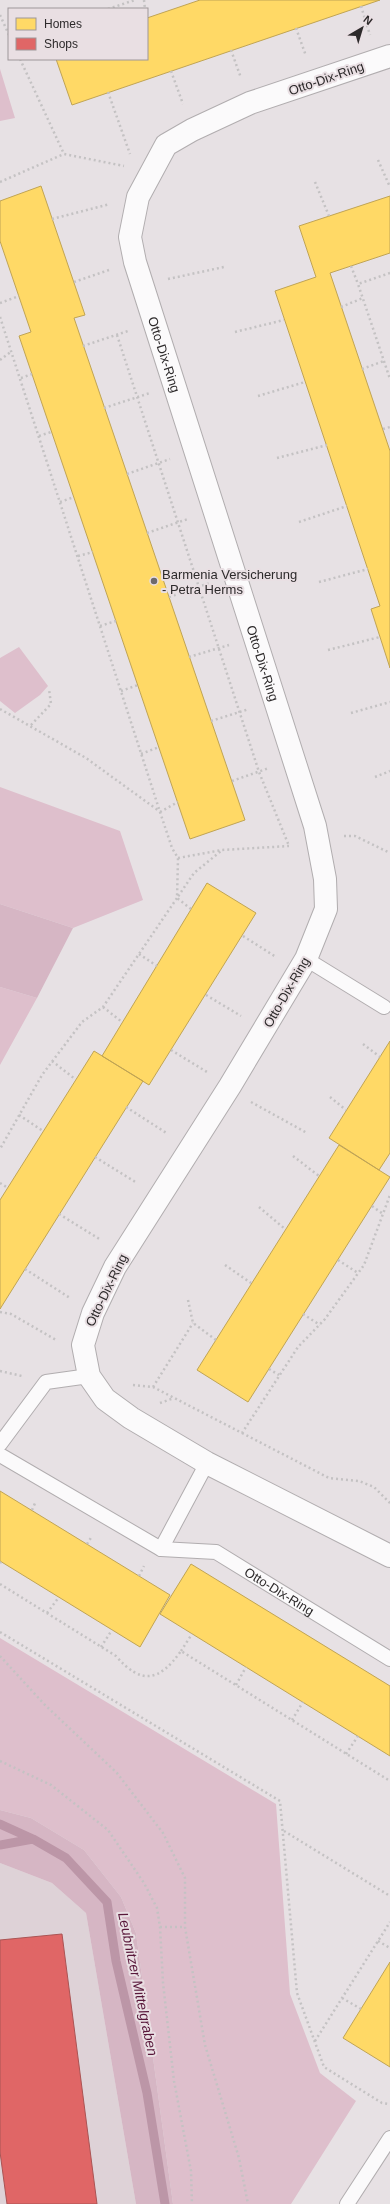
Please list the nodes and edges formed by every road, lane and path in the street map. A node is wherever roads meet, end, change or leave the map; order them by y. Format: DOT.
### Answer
graph roads {
  1 [pos="135,0"];
  2 [pos="111,8"];
  3 [pos="0,15"];
  4 [pos="8,33"];
  5 [pos="390,56"];
  6 [pos="20,60"];
  7 [pos="171,71"];
  8 [pos="108,92"];
  9 [pos="192,130"];
  10 [pos="64,154"];
  11 [pos="378,160"];
  12 [pos="143,169"];
  13 [pos="0,182"];
  14 [pos="315,182"];
  15 [pos="390,187"];
  16 [pos="138,197"];
  17 [pos="329,216"];
  18 [pos="52,219"];
  19 [pos="351,266"];
  20 [pos="224,267"];
  21 [pos="111,270"];
  22 [pos="390,273"];
  23 [pos="74,282"];
  24 [pos="358,284"];
  25 [pos="143,285"];
  26 [pos="19,296"];
  27 [pos="363,298"];
  28 [pos="0,303"];
  29 [pos="341,307"];
  30 [pos="0,317"];
  31 [pos="284,320"];
  32 [pos="235,332"];
  33 [pos="83,346"];
  34 [pos="12,351"];
  35 [pos="0,360"];
  36 [pos="384,361"];
  37 [pos="362,368"];
  38 [pos="32,374"];
  39 [pos="20,378"];
  40 [pos="390,379"];
  41 [pos="305,382"];
  42 [pos="175,386"];
  43 [pos="258,396"];
  44 [pos="137,397"];
  45 [pos="104,408"];
  46 [pos="390,427"];
  47 [pos="383,429"];
  48 [pos="51,432"];
  49 [pos="39,436"];
  50 [pos="327,445"];
  51 [pos="195,450"];
  52 [pos="277,458"];
  53 [pos="157,464"];
  54 [pos="127,474"];
  55 [pos="74,497"];
  56 [pos="60,502"];
  57 [pos="347,506"];
  58 [pos="215,511"];
  59 [pos="178,522"];
  60 [pos="299,522"];
  61 [pos="147,533"];
  62 [pos="93,552"];
  63 [pos="78,556"];
  64 [pos="368,569"];
  65 [pos="319,582"];
  66 [pos="198,587"];
  67 [pos="169,597"];
  68 [pos="116,621"];
  69 [pos="100,626"];
  70 [pos="380,637"];
  71 [pos="255,638"];
  72 [pos="219,649"];
  73 [pos="328,650"];
  74 [pos="189,657"];
  75 [pos="138,685"];
  76 [pos="49,689"];
  77 [pos="121,691"];
  78 [pos="275,700"];
  79 [pos="390,702"];
  80 [pos="0,709"];
  81 [pos="239,712"];
  82 [pos="351,713"];
  83 [pos="211,721"];
  84 [pos="30,726"];
  85 [pos="159,747"];
  86 [pos="141,754"];
  87 [pos="294,760"];
  88 [pos="258,772"];
  89 [pos="390,772"];
  90 [pos="375,777"];
  91 [pos="232,781"];
  92 [pos="178,802"];
  93 [pos="160,812"];
  94 [pos="318,844"];
  95 [pos="289,846"];
  96 [pos="222,850"];
  97 [pos="390,853"];
  98 [pos="178,858"];
  99 [pos="177,898"];
  100 [pos="191,908"];
  101 [pos="243,936"];
  102 [pos="138,954"];
  103 [pos="157,966"];
  104 [pos="303,966"];
  105 [pos="206,995"];
  106 [pos="103,1007"];
  107 [pos="384,1007"];
  108 [pos="122,1022"];
  109 [pos="264,1030"];
  110 [pos="363,1044"];
  111 [pos="171,1050"];
  112 [pos="380,1057"];
  113 [pos="52,1061"];
  114 [pos="76,1079"];
  115 [pos="229,1088"];
  116 [pos="330,1097"];
  117 [pos="126,1107"];
  118 [pos="346,1110"];
  119 [pos="19,1115"];
  120 [pos="43,1131"];
  121 [pos="306,1133"];
  122 [pos="190,1148"];
  123 [pos="0,1149"];
  124 [pos="95,1156"];
  125 [pos="293,1156"];
  126 [pos="319,1176"];
  127 [pos="0,1183"];
  128 [pos="8,1188"];
  129 [pos="390,1195"];
  130 [pos="159,1197"];
  131 [pos="372,1206"];
  132 [pos="259,1207"];
  133 [pos="60,1214"];
  134 [pos="383,1214"];
  135 [pos="286,1229"];
  136 [pos="123,1254"];
  137 [pos="338,1260"];
  138 [pos="225,1265"];
  139 [pos="25,1269"];
  140 [pos="358,1272"];
  141 [pos="251,1283"];
  142 [pos="188,1300"];
  143 [pos="0,1312"];
  144 [pos="93,1313"];
  145 [pos="303,1314"];
  146 [pos="193,1323"];
  147 [pos="320,1325"];
  148 [pos="216,1340"];
  149 [pos="87,1366"];
  150 [pos="269,1369"];
  151 [pos="279,1375"];
  152 [pos="242,1433"];
  153 [pos="0,1444"];
  154 [pos="0,1455"];
  155 [pos="207,1463"];
  156 [pos="390,1503"];
  157 [pos="161,1549"];
  158 [pos="390,1556"];
  159 [pos="0,1584"];
  160 [pos="59,1597"];
  161 [pos="47,1613"];
  162 [pos="112,1630"];
  163 [pos="0,1632"];
  164 [pos="192,1634"];
  165 [pos="101,1647"];
  166 [pos="181,1651"];
  167 [pos="0,1656"];
  168 [pos="390,1659"];
  169 [pos="246,1667"];
  170 [pos="236,1685"];
  171 [pos="303,1702"];
  172 [pos="292,1720"];
  173 [pos="358,1736"];
  174 [pos="346,1754"];
  175 [pos="0,1761"];
  176 [pos="390,1781"];
  177 [pos="284,1831"];
  178 [pos="390,1896"];
  179 [pos="390,1922"];
  180 [pos="160,1927"];
  181 [pos="185,1927"];
  182 [pos="378,1941"];
  183 [pos="390,1948"];
  184 [pos="342,1998"];
  185 [pos="361,2009"];
  186 [pos="315,2041"];
  187 [pos="390,2104"];
  188 [pos="390,2138"];
  189 [pos="192,2204"];
  190 [pos="248,2204"];
  191 [pos="347,2204"];
  1 -- 2 [label="path"];
  3 -- 4 [label="path"];
  5 -- 9 [label="street, Otto-Dix-Ring"];
  6 -- 10 [label="path"];
  7 -- 9 [label="path"];
  8 -- 12 [label="path"];
  9 -- 12 [label="street, Otto-Dix-Ring"];
  10 -- 12 [label="path"];
  10 -- 13 [label="path"];
  11 -- 15 [label="path"];
  12 -- 16 [label="street, Otto-Dix-Ring"];
  14 -- 17 [label="path"];
  16 -- 18 [label="path"];
  16 -- 25 [label="street, Otto-Dix-Ring"];
  19 -- 24 [label="path"];
  20 -- 25 [label="path"];
  21 -- 23 [label="path"];
  22 -- 24 [label="path"];
  24 -- 27 [label="path"];
  25 -- 42 [label="street, Otto-Dix-Ring"];
  26 -- 28 [label="path"];
  27 -- 29 [label="path"];
  27 -- 36 [label="path"];
  30 -- 34 [label="path"];
  31 -- 32 [label="path"];
  33 -- 44 [label="path"];
  34 -- 35 [label="path"];
  34 -- 39 [label="path"];
  36 -- 37 [label="path"];
  36 -- 40 [label="path"];
  38 -- 39 [label="path"];
  39 -- 49 [label="path"];
  41 -- 43 [label="path"];
  42 -- 44 [label="path"];
  42 -- 51 [label="street, Otto-Dix-Ring"];
  44 -- 45 [label="path"];
  44 -- 53 [label="path"];
  46 -- 47 [label="path"];
  48 -- 49 [label="path"];
  49 -- 56 [label="path"];
  50 -- 52 [label="path"];
  51 -- 53 [label="path"];
  51 -- 58 [label="street, Otto-Dix-Ring"];
  53 -- 54 [label="path"];
  53 -- 59 [label="path"];
  55 -- 56 [label="path"];
  56 -- 63 [label="path"];
  57 -- 60 [label="path"];
  58 -- 59 [label="path"];
  58 -- 71 [label="street, Otto-Dix-Ring"];
  59 -- 61 [label="path"];
  59 -- 66 [label="path"];
  62 -- 63 [label="path"];
  63 -- 69 [label="path"];
  64 -- 65 [label="path"];
  66 -- 67 [label="path"];
  66 -- 72 [label="path"];
  68 -- 69 [label="path"];
  69 -- 77 [label="path"];
  70 -- 73 [label="path"];
  71 -- 72 [label="path"];
  71 -- 78 [label="street, Otto-Dix-Ring"];
  72 -- 74 [label="path"];
  72 -- 81 [label="path"];
  75 -- 77 [label="path"];
  76 -- 84 [label="path"];
  77 -- 86 [label="path"];
  78 -- 81 [label="path"];
  78 -- 87 [label="street, Otto-Dix-Ring"];
  79 -- 82 [label="path"];
  80 -- 84 [label="path"];
  81 -- 83 [label="path"];
  81 -- 88 [label="path"];
  84 -- 93 [label="path"];
  85 -- 86 [label="path"];
  86 -- 93 [label="path"];
  87 -- 88 [label="path"];
  87 -- 94 [label="street, Otto-Dix-Ring"];
  88 -- 91 [label="path"];
  88 -- 95 [label="path"];
  89 -- 90 [label="path"];
  92 -- 93 [label="path"];
  93 -- 98 [label="path"];
  94 -- 95 [label="path"];
  94 -- 97 [label="path"];
  94 -- 104 [label="street, Otto-Dix-Ring"];
  95 -- 96 [label="path"];
  96 -- 98 [label="path"];
  96 -- 99 [label="path"];
  98 -- 99 [label="path"];
  99 -- 100 [label="path"];
  99 -- 102 [label="path"];
  101 -- 104 [label="path"];
  102 -- 103 [label="path"];
  102 -- 106 [label="path"];
  104 -- 107 [label="lane"];
  104 -- 109 [label="street, Otto-Dix-Ring"];
  105 -- 109 [label="path"];
  106 -- 108 [label="path"];
  106 -- 113 [label="path"];
  109 -- 115 [label="street, Otto-Dix-Ring"];
  110 -- 112 [label="path"];
  111 -- 115 [label="path"];
  113 -- 114 [label="path"];
  113 -- 119 [label="path"];
  115 -- 121 [label="path"];
  115 -- 122 [label="street, Otto-Dix-Ring"];
  116 -- 118 [label="path"];
  117 -- 122 [label="path"];
  119 -- 120 [label="path"];
  119 -- 123 [label="path"];
  122 -- 130 [label="street, Otto-Dix-Ring"];
  124 -- 130 [label="path"];
  125 -- 126 [label="path"];
  127 -- 128 [label="path"];
  129 -- 134 [label="path"];
  130 -- 136 [label="street, Otto-Dix-Ring"];
  131 -- 134 [label="path"];
  132 -- 135 [label="path"];
  133 -- 136 [label="path"];
  134 -- 140 [label="path"];
  136 -- 144 [label="street, Otto-Dix-Ring"];
  137 -- 140 [label="path"];
  138 -- 141 [label="path"];
  139 -- 144 [label="path"];
  140 -- 147 [label="path"];
  142 -- 146 [label="path"];
  143 -- 149 [label="path"];
  144 -- 149 [label="street, Otto-Dix-Ring"];
  145 -- 147 [label="path"];
  146 -- 148 [label="path"];
  146 -- 152 [label="path"];
  147 -- 151 [label="path"];
  149 -- 153 [label="lane"];
  149 -- 155 [label="street"];
  150 -- 151 [label="path"];
  151 -- 152 [label="path"];
  152 -- 156 [label="path"];
  154 -- 157 [label="lane, Otto-Dix-Ring"];
  155 -- 157 [label="lane"];
  155 -- 158 [label="street"];
  157 -- 168 [label="lane, Otto-Dix-Ring"];
  159 -- 161 [label="path"];
  160 -- 161 [label="path"];
  161 -- 165 [label="path"];
  162 -- 165 [label="path"];
  163 -- 177 [label="path"];
  164 -- 166 [label="path"];
  165 -- 166 [label="path"];
  166 -- 170 [label="path"];
  167 -- 181 [label="path"];
  169 -- 170 [label="path"];
  170 -- 172 [label="path"];
  171 -- 172 [label="path"];
  172 -- 174 [label="path"];
  173 -- 174 [label="path"];
  174 -- 176 [label="path"];
  175 -- 180 [label="path"];
  177 -- 178 [label="path"];
  177 -- 186 [label="path"];
  179 -- 182 [label="path"];
  180 -- 181 [label="path"];
  180 -- 189 [label="path"];
  181 -- 190 [label="path"];
  182 -- 183 [label="path"];
  182 -- 184 [label="path"];
  184 -- 185 [label="path"];
  184 -- 186 [label="path"];
  186 -- 187 [label="path"];
  188 -- 191 [label="lane"];
}
